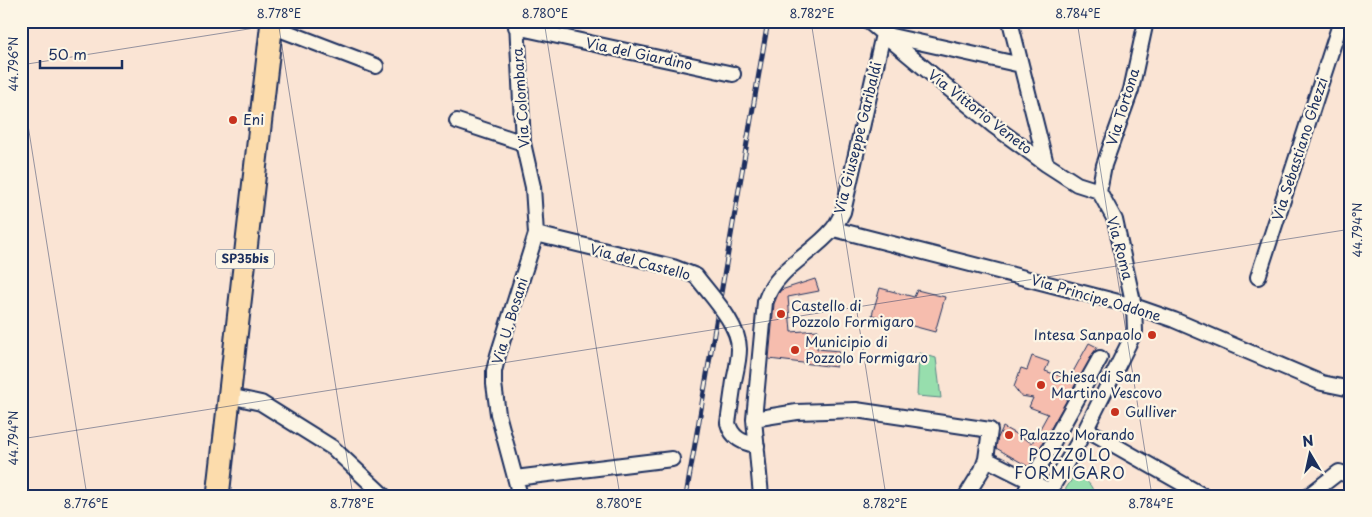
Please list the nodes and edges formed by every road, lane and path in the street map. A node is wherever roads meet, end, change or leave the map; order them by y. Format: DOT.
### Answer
graph roads {
  1 [pos="868,21"];
  2 [pos="1010,21"];
  3 [pos="1146,21"];
  4 [pos="1341,21"];
  5 [pos="271,23"];
  6 [pos="517,24"];
  7 [pos="885,28"];
  8 [pos="1021,64"];
  9 [pos="376,66"];
  10 [pos="733,74"];
  11 [pos="457,121"];
  12 [pos="523,143"];
  13 [pos="1046,164"];
  14 [pos="1099,191"];
  15 [pos="834,228"];
  16 [pos="536,234"];
  17 [pos="1258,277"];
  18 [pos="1134,306"];
  19 [pos="1100,358"];
  20 [pos="1351,389"];
  21 [pos="229,396"];
  22 [pos="754,419"];
  23 [pos="1086,429"];
  24 [pos="757,446"];
  25 [pos="986,459"];
  26 [pos="672,460"];
  27 [pos="1351,476"];
  28 [pos="515,478"];
  29 [pos="1031,482"];
  30 [pos="1048,494"];
  31 [pos="218,496"];
  32 [pos="384,496"];
  33 [pos="520,496"];
  34 [pos="761,496"];
  35 [pos="966,496"];
  36 [pos="1023,496"];
  37 [pos="1204,496"];
  38 [pos="1308,496"];
  1 -- 7 [label="street, Via Vittorio Veneto"];
  2 -- 8 [label="street"];
  3 -- 14 [label="street, Via Tortona"];
  4 -- 17 [label="street, Via Sebastiano Ghezzi"];
  5 -- 9 [label="street"];
  5 -- 21 [label="main road, SP35bis"];
  6 -- 10 [label="street, Via del Giardino"];
  6 -- 12 [label="street, Via Colombara"];
  7 -- 8 [label="street"];
  7 -- 13 [label="street, Via Vittorio Veneto"];
  7 -- 15 [label="street, Via Giuseppe Garibaldi"];
  8 -- 13 [label="street"];
  11 -- 12 [label="street"];
  12 -- 16 [label="street, Via Colombara"];
  13 -- 14 [label="street, Via Vittorio Veneto"];
  14 -- 18 [label="street, Via Roma"];
  15 -- 18 [label="street, Via Principe Oddone"];
  15 -- 22 [label="street, Via Giuseppe Garibaldi"];
  16 -- 24 [label="street, Via del Castello, bridge"];
  16 -- 28 [label="street, Via U. Bosani"];
  18 -- 20 [label="street, Via Principe Oddone"];
  18 -- 23 [label="street, Via Roma"];
  19 -- 29 [label="street"];
  21 -- 31 [label="main road, SP35bis"];
  21 -- 32 [label="street"];
  22 -- 24 [label="street, Via Giuseppe Garibaldi"];
  22 -- 25 [label="street"];
  23 -- 30 [label="street, Via Roma"];
  23 -- 37 [label="street"];
  24 -- 34 [label="street, Via Giuseppe Garibaldi"];
  25 -- 29 [label="street"];
  25 -- 35 [label="street"];
  26 -- 28 [label="street"];
  27 -- 38 [label="street"];
  28 -- 33 [label="street, Via U. Bosani"];
  29 -- 30 [label="street"];
  29 -- 36 [label="street"];
}
